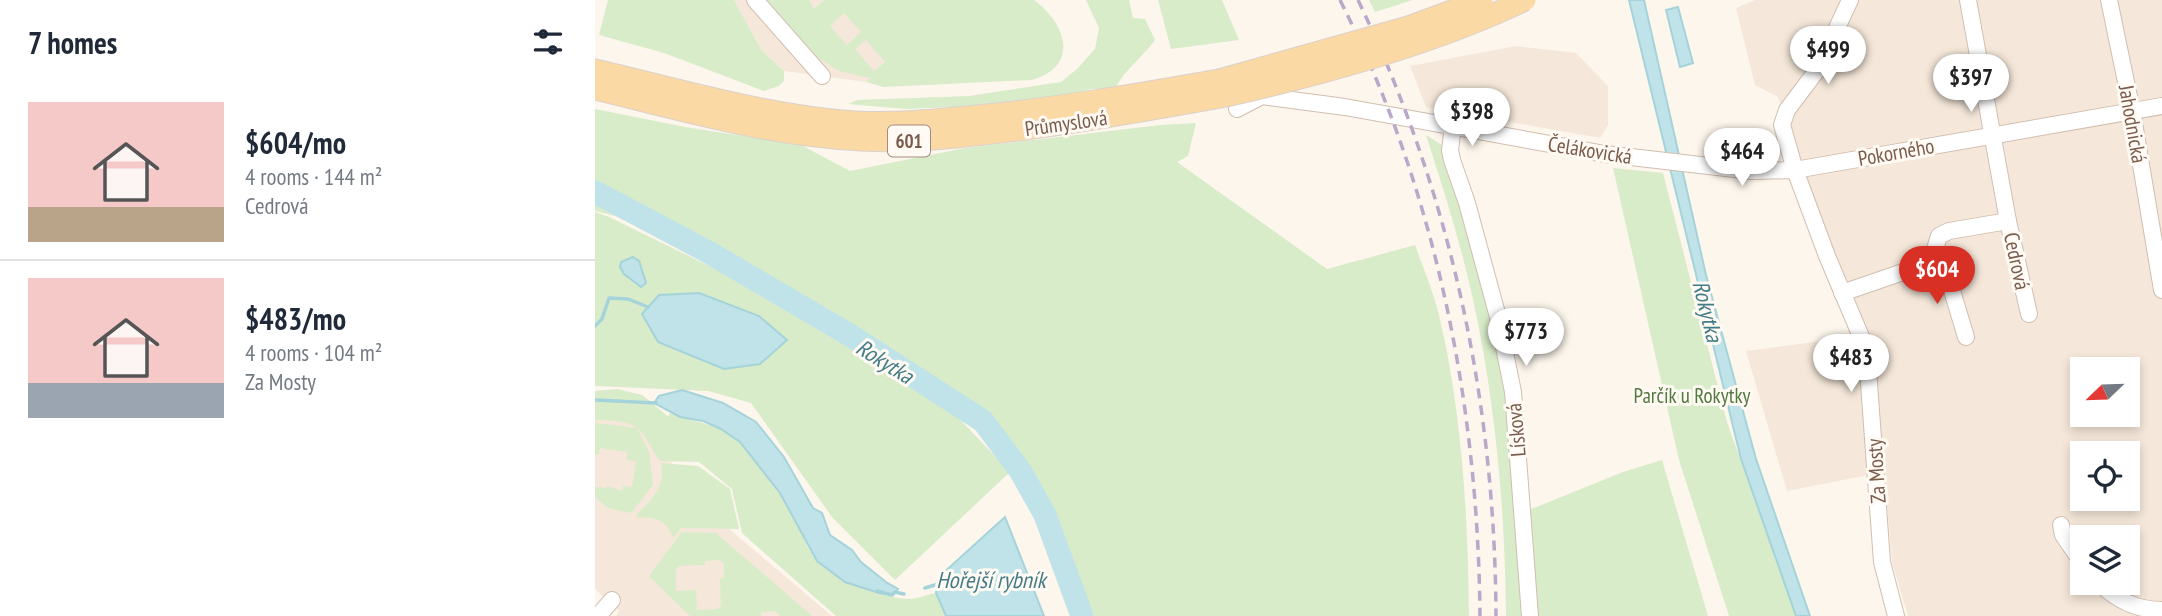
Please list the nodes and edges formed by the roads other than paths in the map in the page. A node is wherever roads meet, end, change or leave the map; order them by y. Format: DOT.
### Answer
graph roads {
  1 [pos="755,0"];
  2 [pos="1482,0"];
  3 [pos="1525,0"];
  4 [pos="1850,0"];
  5 [pos="1968,0"];
  6 [pos="2109,0"];
  7 [pos="595,70"];
  8 [pos="822,76"];
  9 [pos="595,89"];
  10 [pos="1227,95"];
  11 [pos="2162,106"];
  12 [pos="2131,111"];
  13 [pos="1453,126"];
  14 [pos="1994,135"];
  15 [pos="1795,170"];
  16 [pos="2008,221"];
  17 [pos="1938,260"];
  18 [pos="2162,290"];
  19 [pos="1842,293"];
  20 [pos="2029,314"];
  21 [pos="1966,337"];
  22 [pos="2061,524"];
  23 [pos="2070,545"];
  24 [pos="2114,595"];
  25 [pos="612,600"];
  26 [pos="2159,612"];
  27 [pos="598,616"];
  28 [pos="1530,616"];
  29 [pos="1896,616"];
  1 -- 8 [label="street"];
  2 -- 10 [label="main road, Průmyslová / 601, bridge"];
  3 -- 10 [label="main road, Průmyslová / 601, bridge"];
  4 -- 15 [label="street, Za Mosty"];
  5 -- 14 [label="street"];
  6 -- 12 [label="street, Jahodnická"];
  7 -- 10 [label="main road, Průmyslová / 601"];
  9 -- 10 [label="main road, Průmyslová / 601"];
  10 -- 13 [label="street, Čelákovická"];
  11 -- 12 [label="street, Pokorného"];
  12 -- 14 [label="street, Pokorného"];
  12 -- 18 [label="street, Jahodnická"];
  13 -- 15 [label="street, Čelákovická"];
  13 -- 28 [label="street, Lísková"];
  14 -- 15 [label="street, Pokorného"];
  14 -- 16 [label="street"];
  15 -- 19 [label="street, Za Mosty"];
  16 -- 17 [label="street, Cedrová"];
  16 -- 20 [label="street, Cedrová"];
  17 -- 19 [label="street"];
  17 -- 21 [label="street"];
  19 -- 29 [label="street, Za Mosty"];
  22 -- 23 [label="street"];
  24 -- 26 [label="street"];
  25 -- 27 [label="street"];
}
